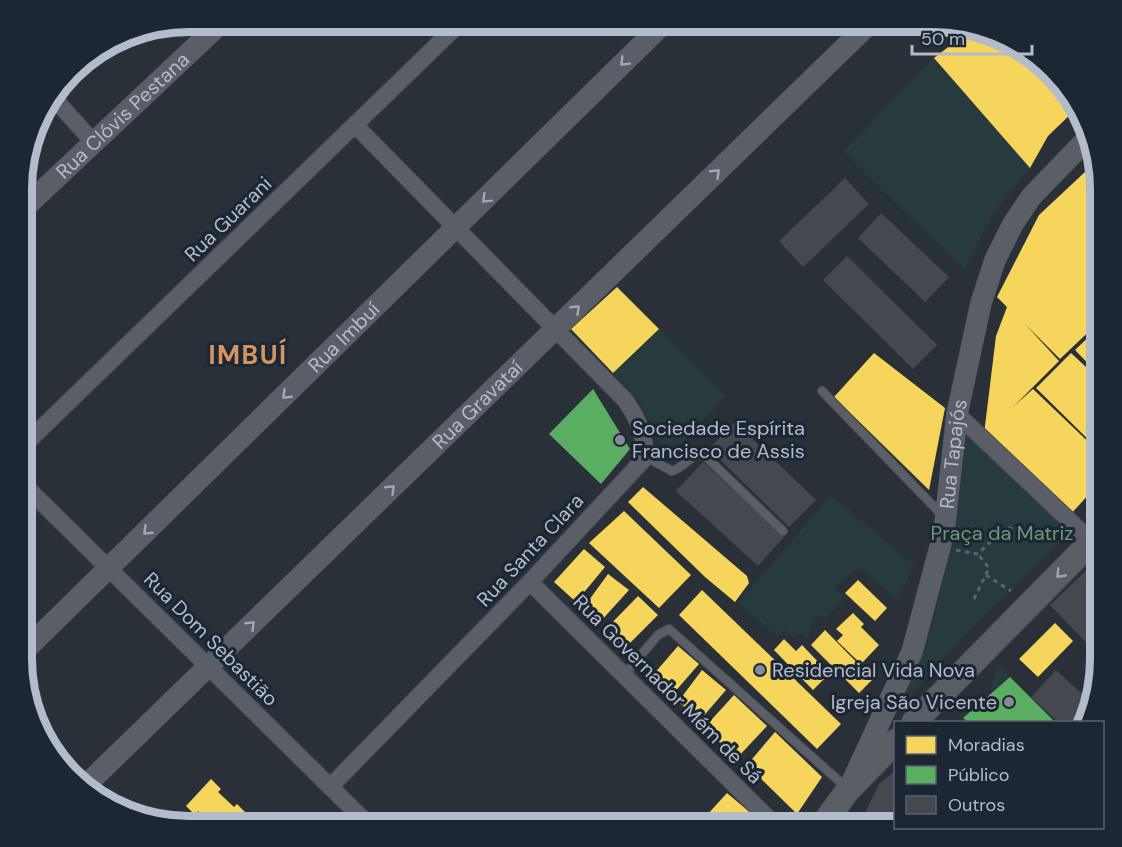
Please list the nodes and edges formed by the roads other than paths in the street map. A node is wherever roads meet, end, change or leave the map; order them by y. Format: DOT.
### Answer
graph roads {
  1 [pos="211,32"];
  2 [pos="451,32"];
  3 [pos="655,32"];
  4 [pos="862,32"];
  5 [pos="58,103"];
  6 [pos="355,125"];
  7 [pos="94,143"];
  8 [pos="1083,143"];
  9 [pos="32,201"];
  10 [pos="455,229"];
  11 [pos="554,330"];
  12 [pos="822,391"];
  13 [pos="957,414"];
  14 [pos="32,437"];
  15 [pos="646,457"];
  16 [pos="32,493"];
  17 [pos="945,519"];
  18 [pos="783,531"];
  19 [pos="1090,532"];
  20 [pos="1090,543"];
  21 [pos="109,568"];
  22 [pos="530,582"];
  23 [pos="32,643"];
  24 [pos="209,666"];
  25 [pos="624,675"];
  26 [pos="916,721"];
  27 [pos="894,743"];
  28 [pos="90,781"];
  29 [pos="330,787"];
  30 [pos="848,790"];
  31 [pos="359,815"];
  32 [pos="766,816"];
  33 [pos="829,816"];
  1 -- 7 [label="street, Rua Clóvis Pestana"];
  2 -- 6 [label="street, Rua Guarani"];
  3 -- 10 [label="street, Rua Imbuí, one-way"];
  11 -- 4 [label="street, Rua Gravataí, one-way"];
  5 -- 7 [label="street"];
  6 -- 10 [label="street"];
  6 -- 14 [label="street, Rua Guarani"];
  7 -- 9 [label="street, Rua Clóvis Pestana"];
  8 -- 13 [label="street, Rua Tapajós"];
  10 -- 11 [label="street"];
  10 -- 21 [label="street, Rua Imbuí, one-way"];
  11 -- 15 [label="street"];
  24 -- 11 [label="street, Rua Gravataí, one-way"];
  12 -- 17 [label="lane"];
  13 -- 17 [label="street, Rua Tapajós"];
  13 -- 19 [label="street"];
  15 -- 18 [label="lane"];
  15 -- 22 [label="street, Rua Santa Clara"];
  16 -- 21 [label="street, Rua Dom Sebastião"];
  17 -- 30 [label="street, Rua Tapajós"];
  20 -- 26 [label="main road, one-way"];
  21 -- 23 [label="street, Rua Imbuí"];
  21 -- 24 [label="street, Rua Dom Sebastião"];
  22 -- 25 [label="street, Rua Governador Mém de Sá"];
  22 -- 29 [label="street, Rua Santa Clara"];
  24 -- 28 [label="street, Rua Gravataí"];
  24 -- 29 [label="street, Rua Dom Sebastião"];
  25 -- 30 [label="lane"];
  25 -- 32 [label="street, Rua Governador Mém de Sá"];
  27 -- 30 [label="main road"];
  29 -- 31 [label="street, Rua Dom Sebastião"];
  30 -- 33 [label="main road"];
}
